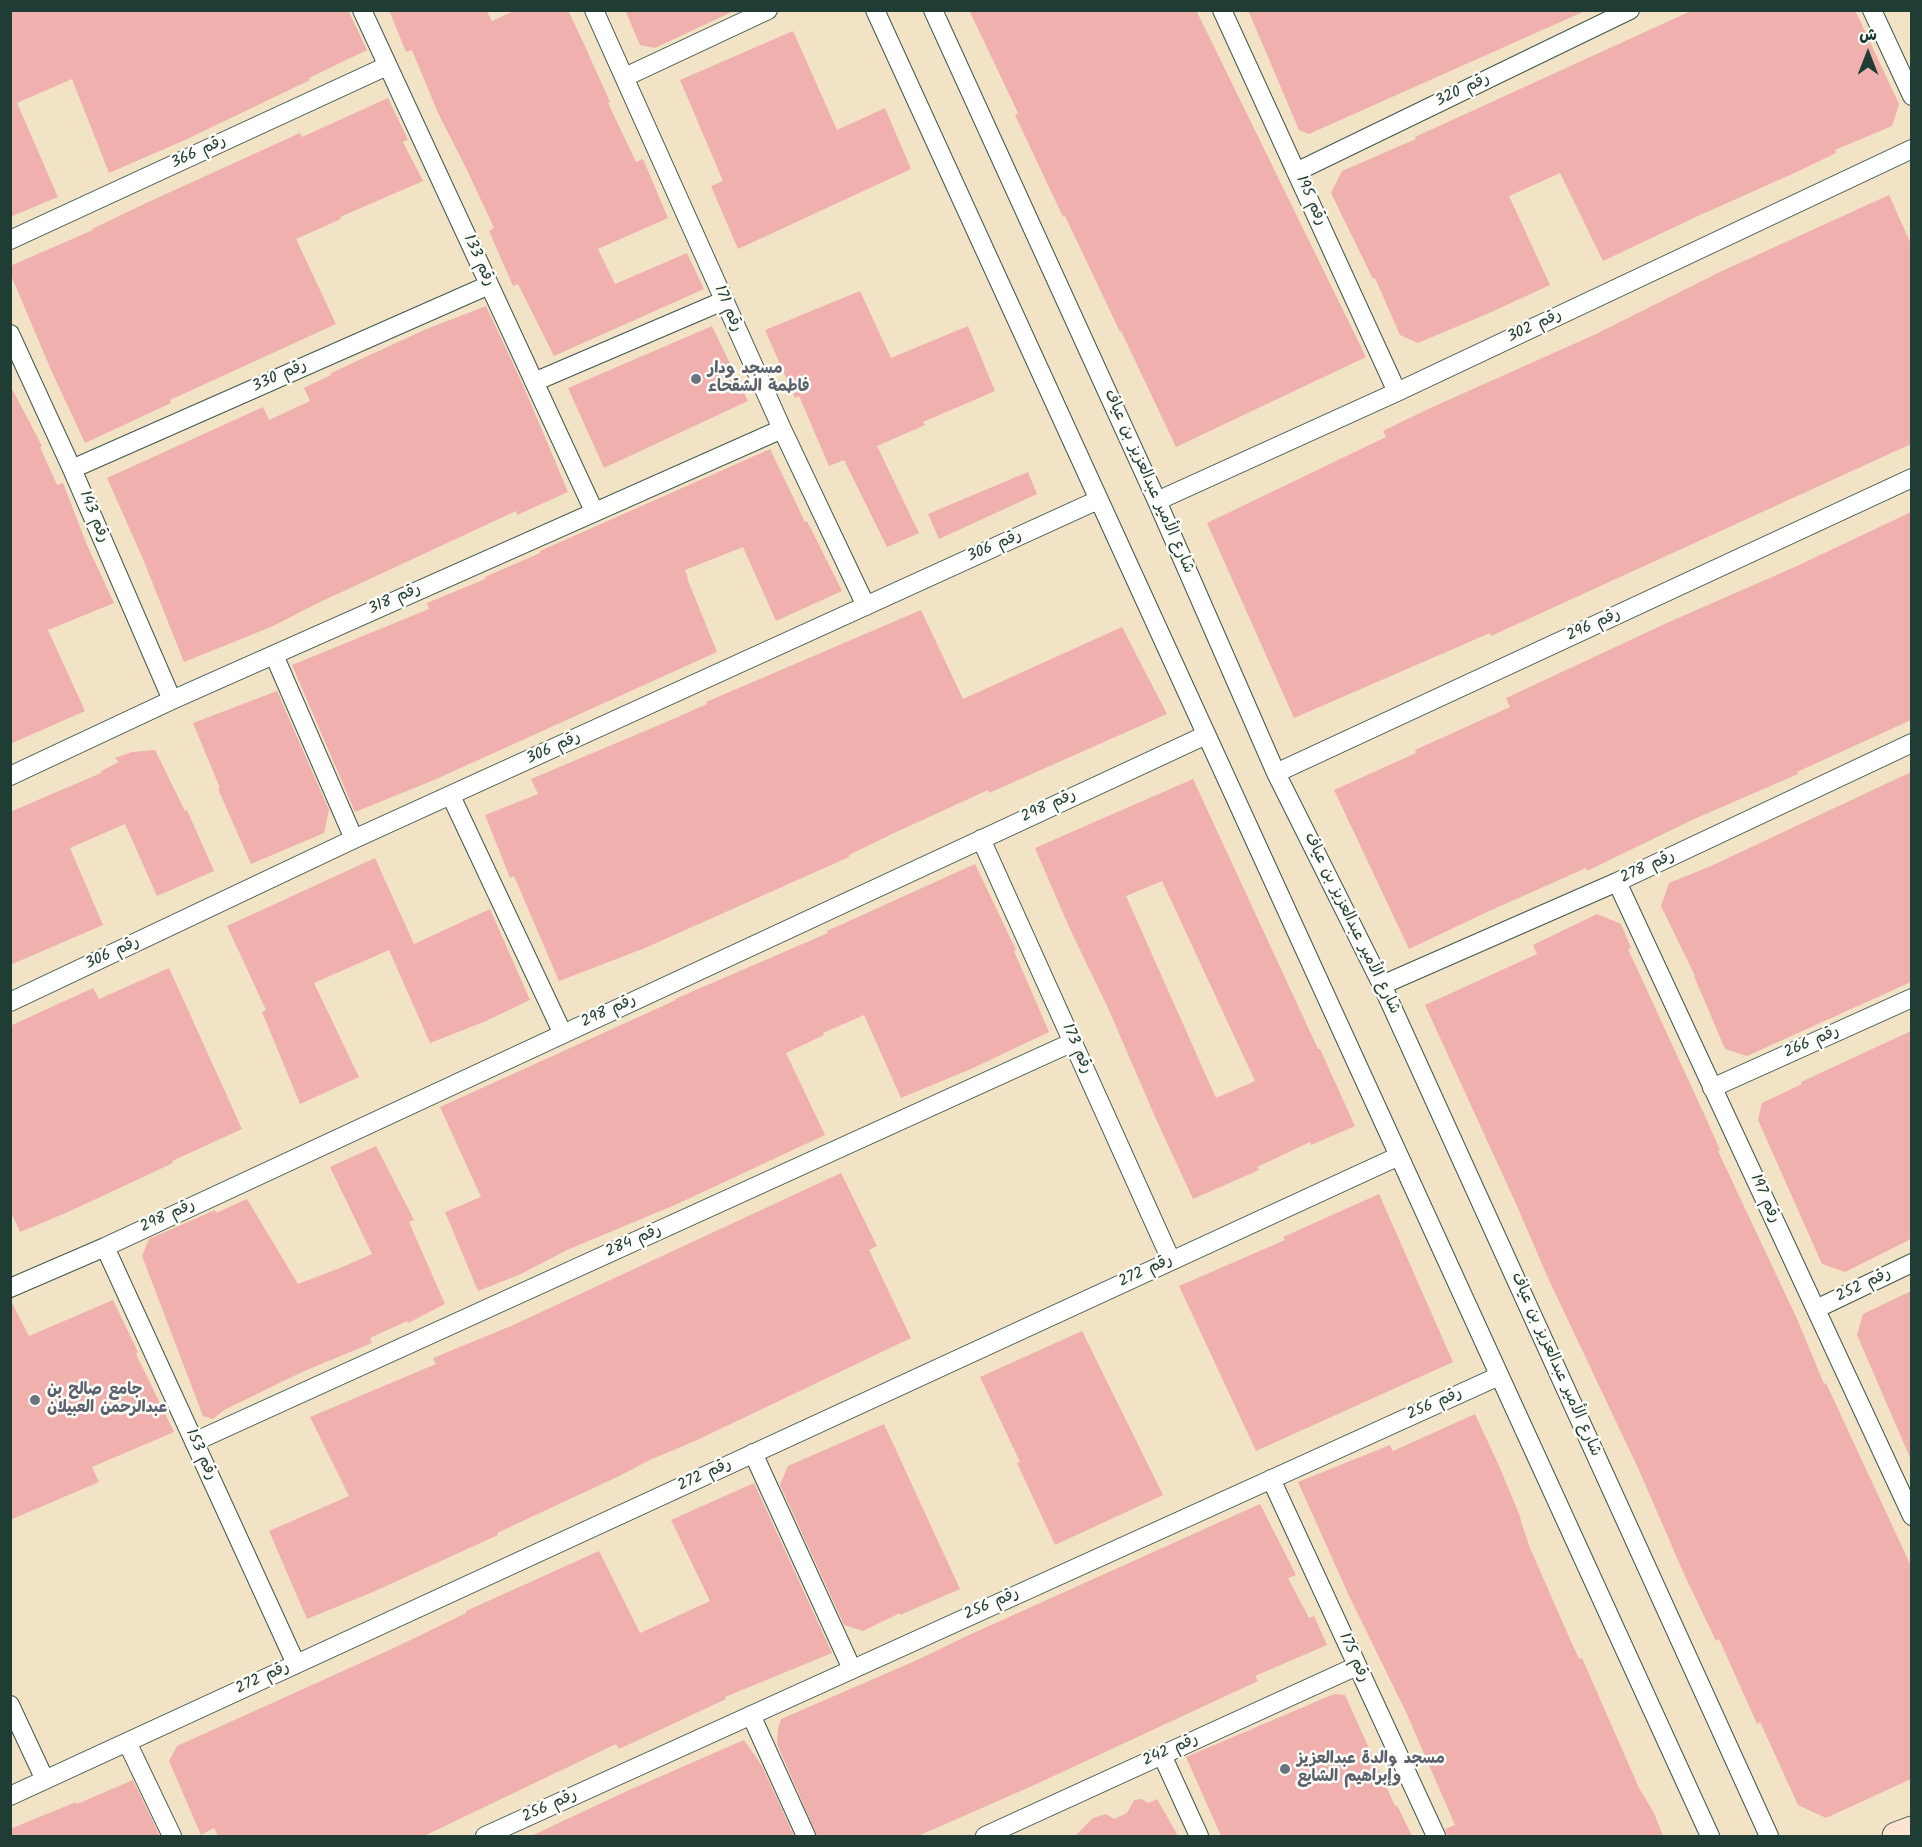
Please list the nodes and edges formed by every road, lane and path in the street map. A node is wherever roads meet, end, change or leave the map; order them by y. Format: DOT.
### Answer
graph roads {
  1 [pos="362,10"];
  2 [pos="594,10"];
  3 [pos="768,10"];
  4 [pos="875,10"];
  5 [pos="933,10"];
  6 [pos="1222,10"];
  7 [pos="1630,10"];
  8 [pos="1872,10"];
  9 [pos="387,66"];
  10 [pos="625,77"];
  11 [pos="1911,96"];
  12 [pos="1911,149"];
  13 [pos="1296,172"];
  14 [pos="10,240"];
  15 [pos="489,285"];
  16 [pos="723,301"];
  17 [pos="10,334"];
  18 [pos="534,382"];
  19 [pos="1397,392"];
  20 [pos="782,429"];
  21 [pos="72,469"];
  22 [pos="1911,478"];
  23 [pos="1098,500"];
  24 [pos="1157,501"];
  25 [pos="594,511"];
  26 [pos="866,606"];
  27 [pos="274,655"];
  28 [pos="172,700"];
  29 [pos="1206,735"];
  30 [pos="1911,743"];
  31 [pos="1276,773"];
  32 [pos="10,776"];
  33 [pos="451,796"];
  34 [pos="981,838"];
  35 [pos="354,839"];
  36 [pos="1617,882"];
  37 [pos="1382,985"];
  38 [pos="1911,998"];
  39 [pos="10,1002"];
  40 [pos="563,1034"];
  41 [pos="1073,1042"];
  42 [pos="1712,1088"];
  43 [pos="1399,1156"];
  44 [pos="105,1247"];
  45 [pos="1171,1260"];
  46 [pos="1911,1263"];
  47 [pos="10,1288"];
  48 [pos="1816,1309"];
  49 [pos="1499,1376"];
  50 [pos="194,1442"];
  51 [pos="753,1454"];
  52 [pos="1271,1479"];
  53 [pos="1911,1516"];
  54 [pos="296,1664"];
  55 [pos="1357,1666"];
  56 [pos="852,1669"];
  57 [pos="10,1705"];
  58 [pos="751,1715"];
  59 [pos="127,1742"];
  60 [pos="1162,1755"];
  61 [pos="45,1780"];
  62 [pos="10,1796"];
  63 [pos="1911,1830"];
  64 [pos="172,1836"];
  65 [pos="485,1836"];
  66 [pos="806,1836"];
  67 [pos="985,1836"];
  68 [pos="1199,1836"];
  69 [pos="1436,1836"];
  70 [pos="1710,1836"];
  71 [pos="1769,1836"];
  72 [pos="1896,1836"];
  1 -- 9 [label="street, رقم 133"];
  2 -- 10 [label="street, رقم 171"];
  3 -- 10 [label="street"];
  4 -- 23 [label="street"];
  5 -- 24 [label="street, شارع الأمير عبدالعزيز بن عياف"];
  6 -- 13 [label="street, رقم 195"];
  7 -- 13 [label="street, رقم 320"];
  8 -- 11 [label="street"];
  9 -- 14 [label="street, رقم 366"];
  9 -- 15 [label="street, رقم 133"];
  10 -- 16 [label="street, رقم 171"];
  12 -- 19 [label="street, رقم 302"];
  13 -- 19 [label="street, رقم 195"];
  15 -- 18 [label="street, رقم 133"];
  15 -- 21 [label="street, رقم 330"];
  16 -- 18 [label="street"];
  16 -- 20 [label="street, رقم 171"];
  17 -- 21 [label="street, رقم 143"];
  18 -- 25 [label="street, رقم 133"];
  19 -- 24 [label="street, رقم 302"];
  20 -- 25 [label="street, رقم 318"];
  20 -- 26 [label="street, رقم 171"];
  21 -- 28 [label="street, رقم 143"];
  22 -- 31 [label="street, رقم 296"];
  23 -- 26 [label="street, رقم 306"];
  23 -- 29 [label="street"];
  24 -- 31 [label="street, شارع الأمير عبدالعزيز بن عياف"];
  25 -- 27 [label="street, رقم 318"];
  26 -- 33 [label="street, رقم 306"];
  27 -- 28 [label="street, رقم 318"];
  27 -- 35 [label="street"];
  28 -- 32 [label="street, رقم 318"];
  29 -- 34 [label="street, رقم 298"];
  29 -- 43 [label="street"];
  30 -- 36 [label="street, رقم 278"];
  31 -- 37 [label="street, شارع الأمير عبدالعزيز بن عياف"];
  33 -- 35 [label="street, رقم 306"];
  33 -- 40 [label="street"];
  34 -- 40 [label="street, رقم 298"];
  34 -- 41 [label="street, رقم 173"];
  35 -- 39 [label="street, رقم 306"];
  36 -- 37 [label="street, رقم 278"];
  36 -- 42 [label="street, رقم 197"];
  37 -- 71 [label="street, شارع الأمير عبدالعزيز بن عياف"];
  38 -- 42 [label="street, رقم 266"];
  40 -- 44 [label="street, رقم 298"];
  41 -- 45 [label="street, رقم 173"];
  41 -- 50 [label="street, رقم 284"];
  42 -- 48 [label="street, رقم 197"];
  43 -- 45 [label="street, رقم 272"];
  43 -- 49 [label="street"];
  44 -- 47 [label="street, رقم 298"];
  44 -- 50 [label="street, رقم 153"];
  45 -- 51 [label="street, رقم 272"];
  46 -- 48 [label="street, رقم 252"];
  48 -- 53 [label="street, رقم 197"];
  49 -- 52 [label="street, رقم 256"];
  49 -- 70 [label="street"];
  50 -- 54 [label="street, رقم 153"];
  51 -- 54 [label="street, رقم 272"];
  51 -- 56 [label="street"];
  52 -- 55 [label="street, رقم 175"];
  52 -- 56 [label="street, رقم 256"];
  54 -- 59 [label="street, رقم 272"];
  55 -- 60 [label="street, رقم 242"];
  55 -- 69 [label="street, رقم 175"];
  56 -- 58 [label="street, رقم 256"];
  57 -- 61 [label="street"];
  58 -- 65 [label="street, رقم 256"];
  58 -- 66 [label="street"];
  59 -- 61 [label="street, رقم 272"];
  59 -- 64 [label="street"];
  60 -- 67 [label="street, رقم 242"];
  60 -- 68 [label="street"];
  61 -- 62 [label="street, رقم 272"];
  63 -- 72 [label="street"];
}
